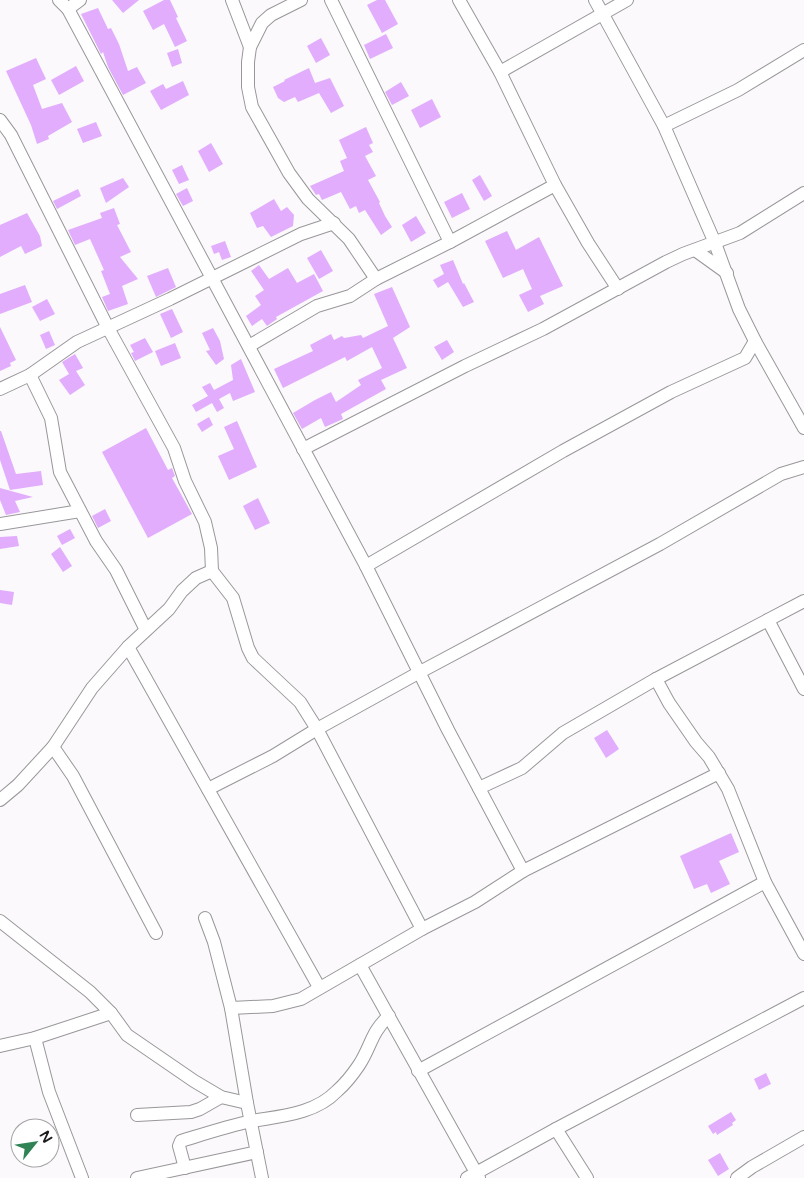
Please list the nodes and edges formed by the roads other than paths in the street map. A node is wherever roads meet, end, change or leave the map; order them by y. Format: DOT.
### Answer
graph roads {
  1 [pos="80,0"];
  2 [pos="232,0"];
  3 [pos="301,0"];
  4 [pos="331,0"];
  5 [pos="460,0"];
  6 [pos="595,0"];
  7 [pos="627,0"];
  8 [pos="63,4"];
  9 [pos="602,13"];
  10 [pos="250,47"];
  11 [pos="804,50"];
  12 [pos="500,72"];
  13 [pos="0,120"];
  14 [pos="664,126"];
  15 [pos="555,185"];
  16 [pos="804,193"];
  17 [pos="334,223"];
  18 [pos="450,242"];
  19 [pos="715,243"];
  20 [pos="695,250"];
  21 [pos="728,273"];
  22 [pos="211,278"];
  23 [pos="376,279"];
  24 [pos="618,289"];
  25 [pos="108,328"];
  26 [pos="756,341"];
  27 [pos="249,346"];
  28 [pos="745,358"];
  29 [pos="767,360"];
  30 [pos="30,375"];
  31 [pos="0,389"];
  32 [pos="804,428"];
  33 [pos="303,449"];
  34 [pos="804,467"];
  35 [pos="80,511"];
  36 [pos="0,524"];
  37 [pos="366,566"];
  38 [pos="212,571"];
  39 [pos="804,601"];
  40 [pos="768,620"];
  41 [pos="146,630"];
  42 [pos="128,647"];
  43 [pos="420,672"];
  44 [pos="656,680"];
  45 [pos="804,689"];
  46 [pos="317,729"];
  47 [pos="53,747"];
  48 [pos="719,773"];
  49 [pos="479,788"];
  50 [pos="208,789"];
  51 [pos="0,800"];
  52 [pos="523,871"];
  53 [pos="765,882"];
  54 [pos="205,918"];
  55 [pos="0,921"];
  56 [pos="422,929"];
  57 [pos="156,933"];
  58 [pos="804,954"];
  59 [pos="360,965"];
  60 [pos="319,987"];
  61 [pos="804,998"];
  62 [pos="231,1008"];
  63 [pos="111,1013"];
  64 [pos="389,1016"];
  65 [pos="35,1038"];
  66 [pos="0,1046"];
  67 [pos="418,1071"];
  68 [pos="221,1097"];
  69 [pos="247,1103"];
  70 [pos="137,1115"];
  71 [pos="251,1122"];
  72 [pos="556,1129"];
  73 [pos="804,1137"];
  74 [pos="257,1152"];
  75 [pos="185,1168"];
  76 [pos="474,1176"];
  77 [pos="82,1178"];
  78 [pos="137,1178"];
  79 [pos="262,1178"];
  80 [pos="587,1178"];
  81 [pos="737,1178"];
  1 -- 8 [label="street"];
  2 -- 10 [label="street"];
  3 -- 10 [label="street"];
  4 -- 18 [label="street"];
  5 -- 12 [label="street"];
  6 -- 9 [label="street"];
  7 -- 9 [label="street"];
  8 -- 22 [label="street"];
  9 -- 12 [label="street"];
  9 -- 14 [label="street"];
  10 -- 17 [label="street"];
  11 -- 14 [label="street"];
  12 -- 15 [label="street"];
  13 -- 25 [label="street"];
  14 -- 19 [label="street"];
  15 -- 18 [label="street"];
  15 -- 24 [label="street"];
  16 -- 19 [label="street"];
  17 -- 22 [label="street"];
  17 -- 23 [label="street"];
  18 -- 23 [label="street"];
  19 -- 20 [label="street"];
  19 -- 21 [label="street"];
  20 -- 21 [label="street"];
  20 -- 24 [label="street"];
  21 -- 26 [label="street"];
  22 -- 25 [label="street"];
  22 -- 27 [label="street"];
  23 -- 27 [label="street"];
  24 -- 33 [label="street"];
  25 -- 30 [label="street"];
  25 -- 38 [label="street"];
  26 -- 28 [label="street"];
  26 -- 29 [label="street"];
  27 -- 33 [label="street"];
  28 -- 29 [label="street"];
  28 -- 37 [label="street"];
  29 -- 32 [label="street"];
  30 -- 31 [label="street"];
  30 -- 35 [label="street"];
  33 -- 37 [label="street"];
  34 -- 43 [label="street"];
  35 -- 36 [label="street"];
  35 -- 41 [label="street"];
  37 -- 43 [label="street"];
  38 -- 41 [label="street"];
  38 -- 46 [label="street"];
  39 -- 40 [label="street"];
  40 -- 44 [label="street"];
  40 -- 45 [label="street"];
  41 -- 42 [label="street"];
  42 -- 47 [label="street"];
  42 -- 50 [label="street"];
  43 -- 46 [label="street"];
  43 -- 49 [label="street"];
  44 -- 48 [label="street"];
  44 -- 49 [label="street"];
  46 -- 50 [label="street"];
  46 -- 56 [label="street"];
  47 -- 51 [label="street"];
  47 -- 57 [label="street"];
  48 -- 52 [label="street"];
  48 -- 53 [label="street"];
  49 -- 52 [label="street"];
  50 -- 60 [label="street"];
  52 -- 56 [label="street"];
  53 -- 58 [label="street"];
  53 -- 67 [label="street"];
  54 -- 62 [label="street"];
  55 -- 63 [label="street"];
  56 -- 59 [label="street"];
  59 -- 60 [label="street"];
  59 -- 64 [label="street"];
  60 -- 62 [label="street"];
  61 -- 72 [label="street"];
  62 -- 69 [label="street"];
  63 -- 65 [label="street"];
  63 -- 68 [label="street"];
  64 -- 67 [label="street"];
  64 -- 71 [label="street"];
  65 -- 66 [label="street"];
  65 -- 77 [label="street"];
  67 -- 76 [label="street"];
  68 -- 69 [label="street"];
  68 -- 70 [label="street"];
  69 -- 71 [label="street"];
  71 -- 74 [label="street"];
  71 -- 75 [label="street"];
  72 -- 76 [label="street"];
  72 -- 80 [label="street"];
  73 -- 81 [label="street"];
  74 -- 75 [label="street"];
  74 -- 79 [label="street"];
  75 -- 78 [label="street"];
}
